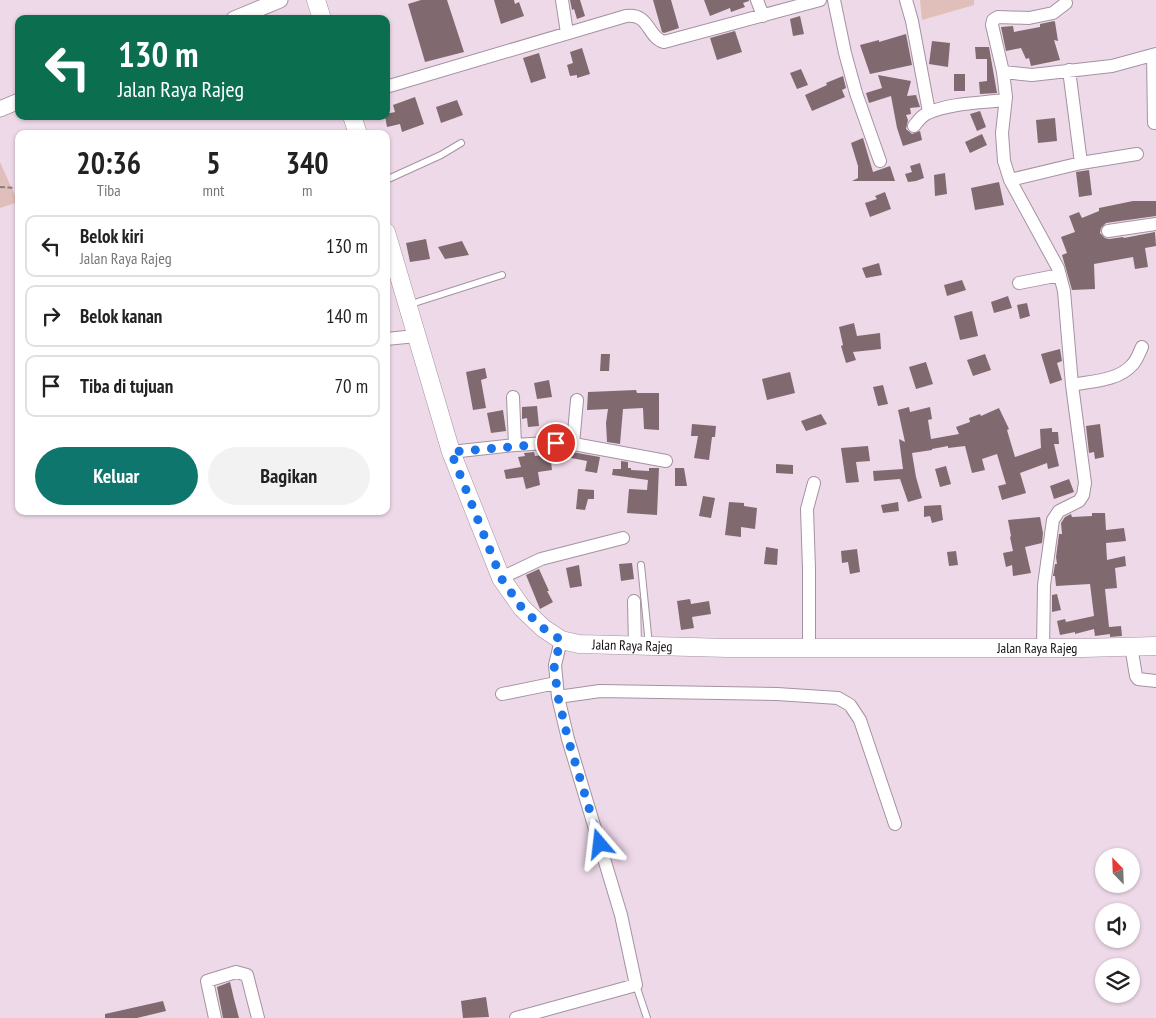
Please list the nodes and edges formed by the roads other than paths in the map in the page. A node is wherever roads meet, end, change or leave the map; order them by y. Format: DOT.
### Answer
graph roads {
  1 [pos="280,0"];
  2 [pos="316,0"];
  3 [pos="562,0"];
  4 [pos="757,0"];
  5 [pos="820,0"];
  6 [pos="834,0"];
  7 [pos="906,0"];
  8 [pos="1066,3"];
  9 [pos="244,15"];
  10 [pos="321,15"];
  11 [pos="763,16"];
  12 [pos="567,33"];
  13 [pos="1154,54"];
  14 [pos="1069,70"];
  15 [pos="1003,72"];
  16 [pos="390,86"];
  17 [pos="1005,100"];
  18 [pos="15,103"];
  19 [pos="0,110"];
  20 [pos="929,112"];
  21 [pos="1154,123"];
  22 [pos="914,126"];
  23 [pos="461,143"];
  24 [pos="1137,154"];
  25 [pos="880,161"];
  26 [pos="1081,163"];
  27 [pos="390,178"];
  28 [pos="1010,180"];
  29 [pos="1156,224"];
  30 [pos="1108,231"];
  31 [pos="390,246"];
  32 [pos="502,275"];
  33 [pos="1060,275"];
  34 [pos="1019,283"];
  35 [pos="407,305"];
  36 [pos="416,336"];
  37 [pos="390,339"];
  38 [pos="1142,347"];
  39 [pos="1072,385"];
  40 [pos="513,397"];
  41 [pos="577,400"];
  42 [pos="573,444"];
  43 [pos="515,445"];
  44 [pos="451,452"];
  45 [pos="666,461"];
  46 [pos="814,483"];
  47 [pos="623,538"];
  48 [pos="641,565"];
  49 [pos="501,578"];
  50 [pos="634,601"];
  51 [pos="561,640"];
  52 [pos="642,646"];
  53 [pos="1131,646"];
  54 [pos="1156,646"];
  55 [pos="809,648"];
  56 [pos="1043,648"];
  57 [pos="1156,681"];
  58 [pos="556,683"];
  59 [pos="502,694"];
  60 [pos="558,697"];
  61 [pos="895,824"];
  62 [pos="636,985"];
  63 [pos="215,1018"];
  64 [pos="258,1018"];
  65 [pos="516,1018"];
  66 [pos="647,1018"];
  1 -- 9 [label="street"];
  2 -- 10 [label="main road"];
  3 -- 12 [label="street"];
  4 -- 11 [label="street"];
  5 -- 11 [label="street"];
  6 -- 25 [label="street"];
  7 -- 20 [label="street"];
  8 -- 15 [label="street"];
  11 -- 12 [label="street"];
  12 -- 16 [label="street"];
  13 -- 14 [label="street"];
  13 -- 21 [label="street"];
  14 -- 15 [label="street"];
  14 -- 26 [label="street"];
  15 -- 17 [label="street"];
  17 -- 20 [label="street"];
  17 -- 28 [label="street"];
  18 -- 19 [label="street"];
  20 -- 22 [label="street"];
  23 -- 27 [label="lane"];
  24 -- 26 [label="street"];
  26 -- 28 [label="street"];
  28 -- 33 [label="street"];
  29 -- 30 [label="street"];
  31 -- 35 [label="main road, Jalan Raya Rajeg"];
  32 -- 35 [label="lane"];
  33 -- 34 [label="street"];
  33 -- 39 [label="street"];
  35 -- 36 [label="main road, Jalan Raya Rajeg"];
  36 -- 37 [label="street"];
  36 -- 44 [label="main road, Jalan Raya Rajeg"];
  38 -- 39 [label="street"];
  39 -- 56 [label="street"];
  40 -- 43 [label="street"];
  41 -- 42 [label="street"];
  42 -- 43 [label="street"];
  42 -- 45 [label="street"];
  43 -- 44 [label="street"];
  44 -- 49 [label="main road, Jalan Raya Rajeg"];
  46 -- 55 [label="street"];
  47 -- 49 [label="street"];
  48 -- 52 [label="lane"];
  49 -- 51 [label="main road, Jalan Raya Rajeg"];
  50 -- 52 [label="street"];
  51 -- 52 [label="main road, Jalan Raya Rajeg"];
  51 -- 58 [label="street"];
  52 -- 55 [label="main road, Jalan Raya Rajeg"];
  53 -- 54 [label="main road, Jalan Raya Rajeg"];
  53 -- 56 [label="main road, Jalan Raya Rajeg"];
  53 -- 57 [label="street"];
  55 -- 56 [label="main road, Jalan Raya Rajeg"];
  58 -- 59 [label="street"];
  58 -- 60 [label="street"];
  60 -- 61 [label="street"];
  60 -- 62 [label="street"];
  62 -- 65 [label="street"];
  62 -- 66 [label="lane"];
  63 -- 64 [label="street"];
}
